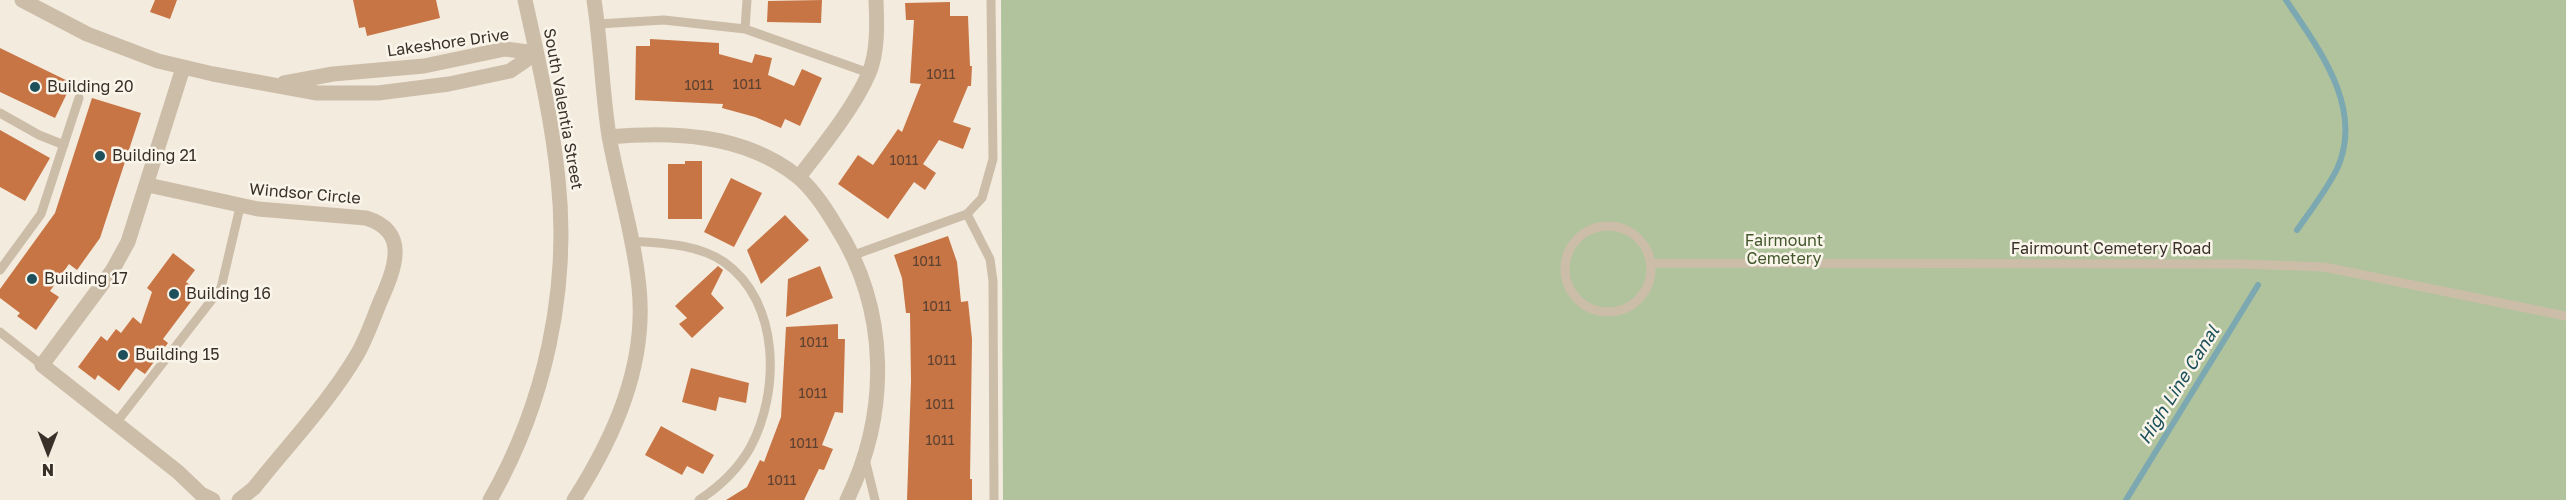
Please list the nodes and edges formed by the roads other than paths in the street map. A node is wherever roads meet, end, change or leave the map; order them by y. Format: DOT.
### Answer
graph roads {
  1 [pos="22,0"];
  2 [pos="525,0"];
  3 [pos="594,0"];
  4 [pos="747,0"];
  5 [pos="876,0"];
  6 [pos="991,0"];
  7 [pos="598,24"];
  8 [pos="745,29"];
  9 [pos="536,52"];
  10 [pos="183,68"];
  11 [pos="869,73"];
  12 [pos="398,80"];
  13 [pos="278,84"];
  14 [pos="79,98"];
  15 [pos="0,113"];
  16 [pos="609,137"];
  17 [pos="64,145"];
  18 [pos="799,177"];
  19 [pos="147,185"];
  20 [pos="240,207"];
  21 [pos="967,214"];
  22 [pos="631,241"];
  23 [pos="854,255"];
  24 [pos="1652,263"];
  25 [pos="0,270"];
  26 [pos="2566,316"];
  27 [pos="0,332"];
  28 [pos="42,365"];
  29 [pos="116,423"];
  30 [pos="865,457"];
  31 [pos="213,500"];
  32 [pos="239,500"];
  33 [pos="490,500"];
  34 [pos="574,500"];
  35 [pos="699,500"];
  36 [pos="847,500"];
  37 [pos="875,500"];
  38 [pos="994,500"];
  1 -- 10 [label="street, Lakeshore Drive"];
  2 -- 9 [label="street, South Valentia Street"];
  3 -- 7 [label="street"];
  4 -- 8 [label="lane"];
  5 -- 11 [label="street"];
  6 -- 21 [label="lane"];
  7 -- 8 [label="lane"];
  7 -- 16 [label="street"];
  8 -- 11 [label="lane"];
  9 -- 12 [label="street, Lakeshore Drive"];
  9 -- 12 [label="street, Lakeshore Drive"];
  9 -- 33 [label="street, South Valentia Street"];
  10 -- 13 [label="street, Lakeshore Drive"];
  10 -- 19 [label="street"];
  11 -- 18 [label="street"];
  12 -- 13 [label="street, Lakeshore Drive"];
  12 -- 13 [label="street, Lakeshore Drive"];
  14 -- 17 [label="lane"];
  15 -- 17 [label="lane"];
  16 -- 18 [label="street"];
  16 -- 22 [label="street"];
  17 -- 25 [label="lane"];
  18 -- 23 [label="street"];
  19 -- 20 [label="street, Windsor Circle"];
  19 -- 28 [label="street"];
  20 -- 29 [label="lane"];
  20 -- 32 [label="street, Windsor Circle"];
  21 -- 23 [label="lane"];
  21 -- 38 [label="lane"];
  22 -- 34 [label="street"];
  22 -- 35 [label="lane"];
  23 -- 30 [label="street"];
  24 -- 24 [label="lane"];
  24 -- 26 [label="lane, Fairmount Cemetery Road"];
  27 -- 28 [label="lane"];
  28 -- 29 [label="street"];
  29 -- 31 [label="street"];
  30 -- 36 [label="street"];
  30 -- 37 [label="lane"];
}
